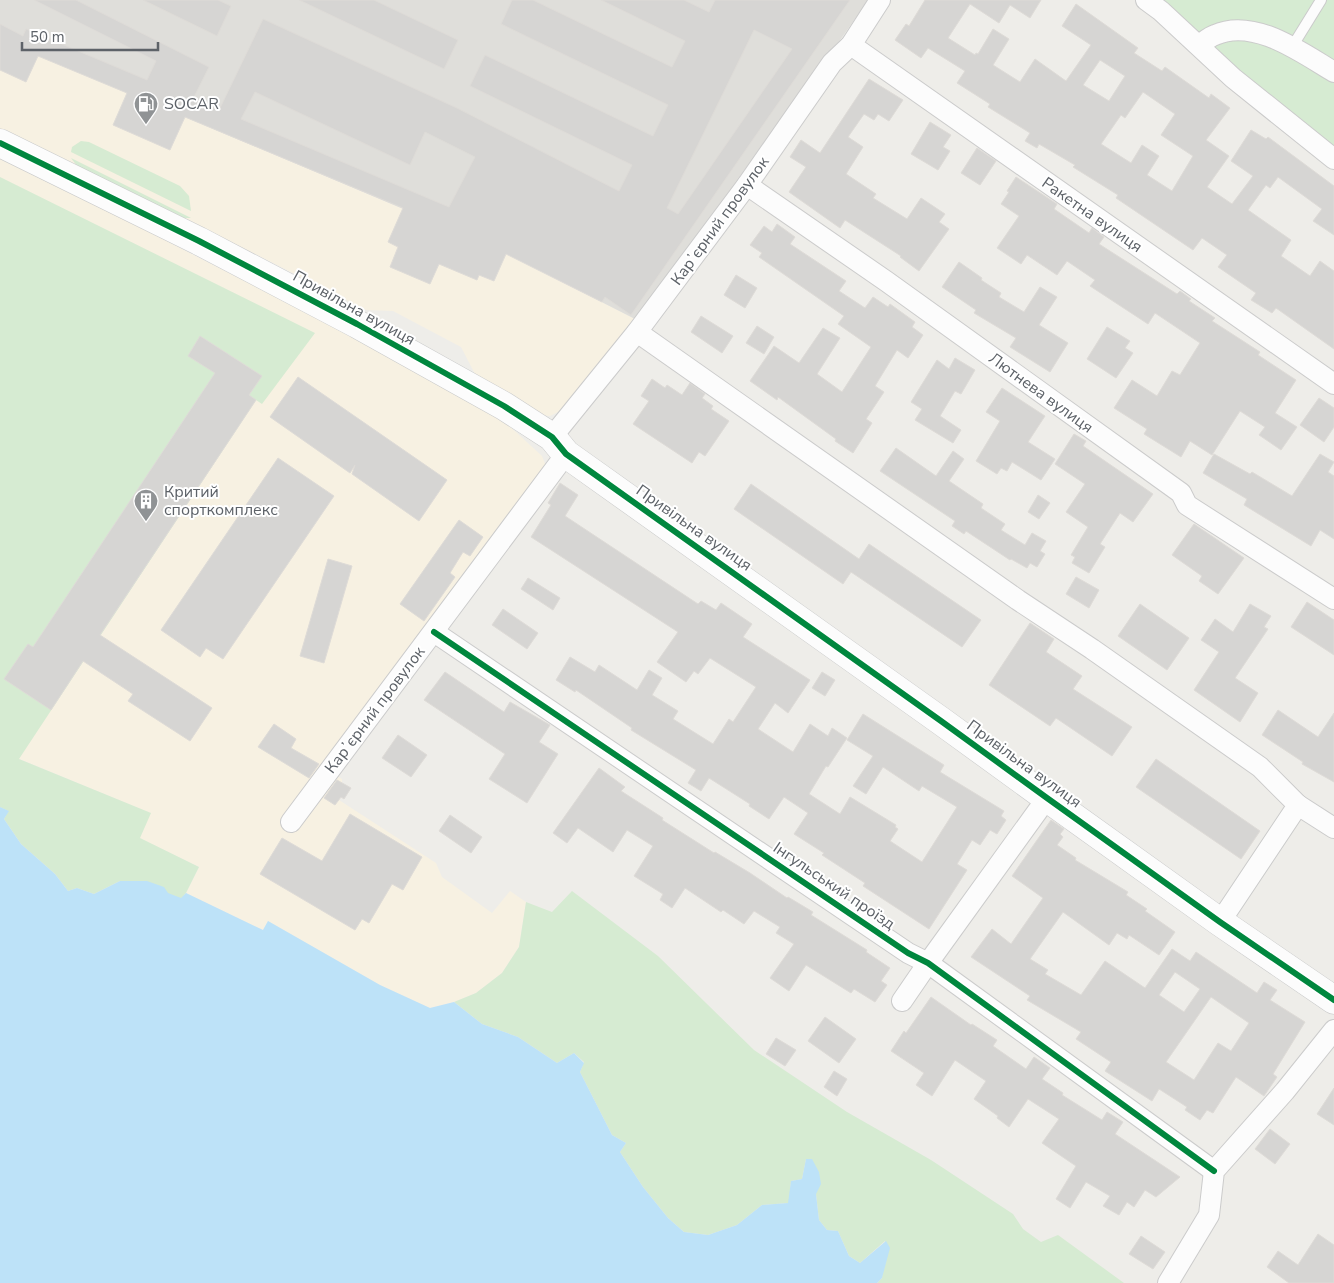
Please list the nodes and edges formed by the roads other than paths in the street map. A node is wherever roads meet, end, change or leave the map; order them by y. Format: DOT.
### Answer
graph roads {
  1 [pos="880,0"];
  2 [pos="1146,0"];
  3 [pos="1321,0"];
  4 [pos="850,45"];
  5 [pos="1199,45"];
  6 [pos="1292,47"];
  7 [pos="1334,72"];
  8 [pos="0,143"];
  9 [pos="1334,159"];
  10 [pos="747,186"];
  11 [pos="637,332"];
  12 [pos="1334,384"];
  13 [pos="559,445"];
  14 [pos="1334,599"];
  15 [pos="434,632"];
  16 [pos="1047,798"];
  17 [pos="1298,805"];
  18 [pos="291,822"];
  19 [pos="1334,828"];
  20 [pos="1220,922"];
  21 [pos="928,962"];
  22 [pos="1334,1000"];
  23 [pos="902,1001"];
  24 [pos="1334,1030"];
  25 [pos="1214,1171"];
  26 [pos="1168,1283"];
  1 -- 4 [label="street, Карʼєрний провулок"];
  2 -- 5 [label="street"];
  3 -- 6 [label="lane"];
  4 -- 10 [label="street, Карʼєрний провулок"];
  4 -- 12 [label="street, Ракетна вулиця"];
  5 -- 6 [label="street"];
  5 -- 9 [label="street"];
  6 -- 7 [label="street"];
  8 -- 13 [label="street, Привільна вулиця"];
  10 -- 11 [label="street, Карʼєрний провулок"];
  10 -- 14 [label="street, Лютнева вулиця"];
  11 -- 13 [label="street, Карʼєрний провулок"];
  11 -- 17 [label="street"];
  13 -- 15 [label="street, Карʼєрний провулок"];
  13 -- 16 [label="street, Привільна вулиця"];
  15 -- 18 [label="street, Карʼєрний провулок"];
  15 -- 21 [label="street, Інгульський проїзд"];
  16 -- 20 [label="street, Привільна вулиця"];
  16 -- 21 [label="street"];
  17 -- 19 [label="street"];
  17 -- 20 [label="street"];
  20 -- 22 [label="street, Привільна вулиця"];
  21 -- 23 [label="street"];
  21 -- 25 [label="street, Інгульський проїзд"];
  24 -- 25 [label="street"];
  25 -- 26 [label="street"];
}
